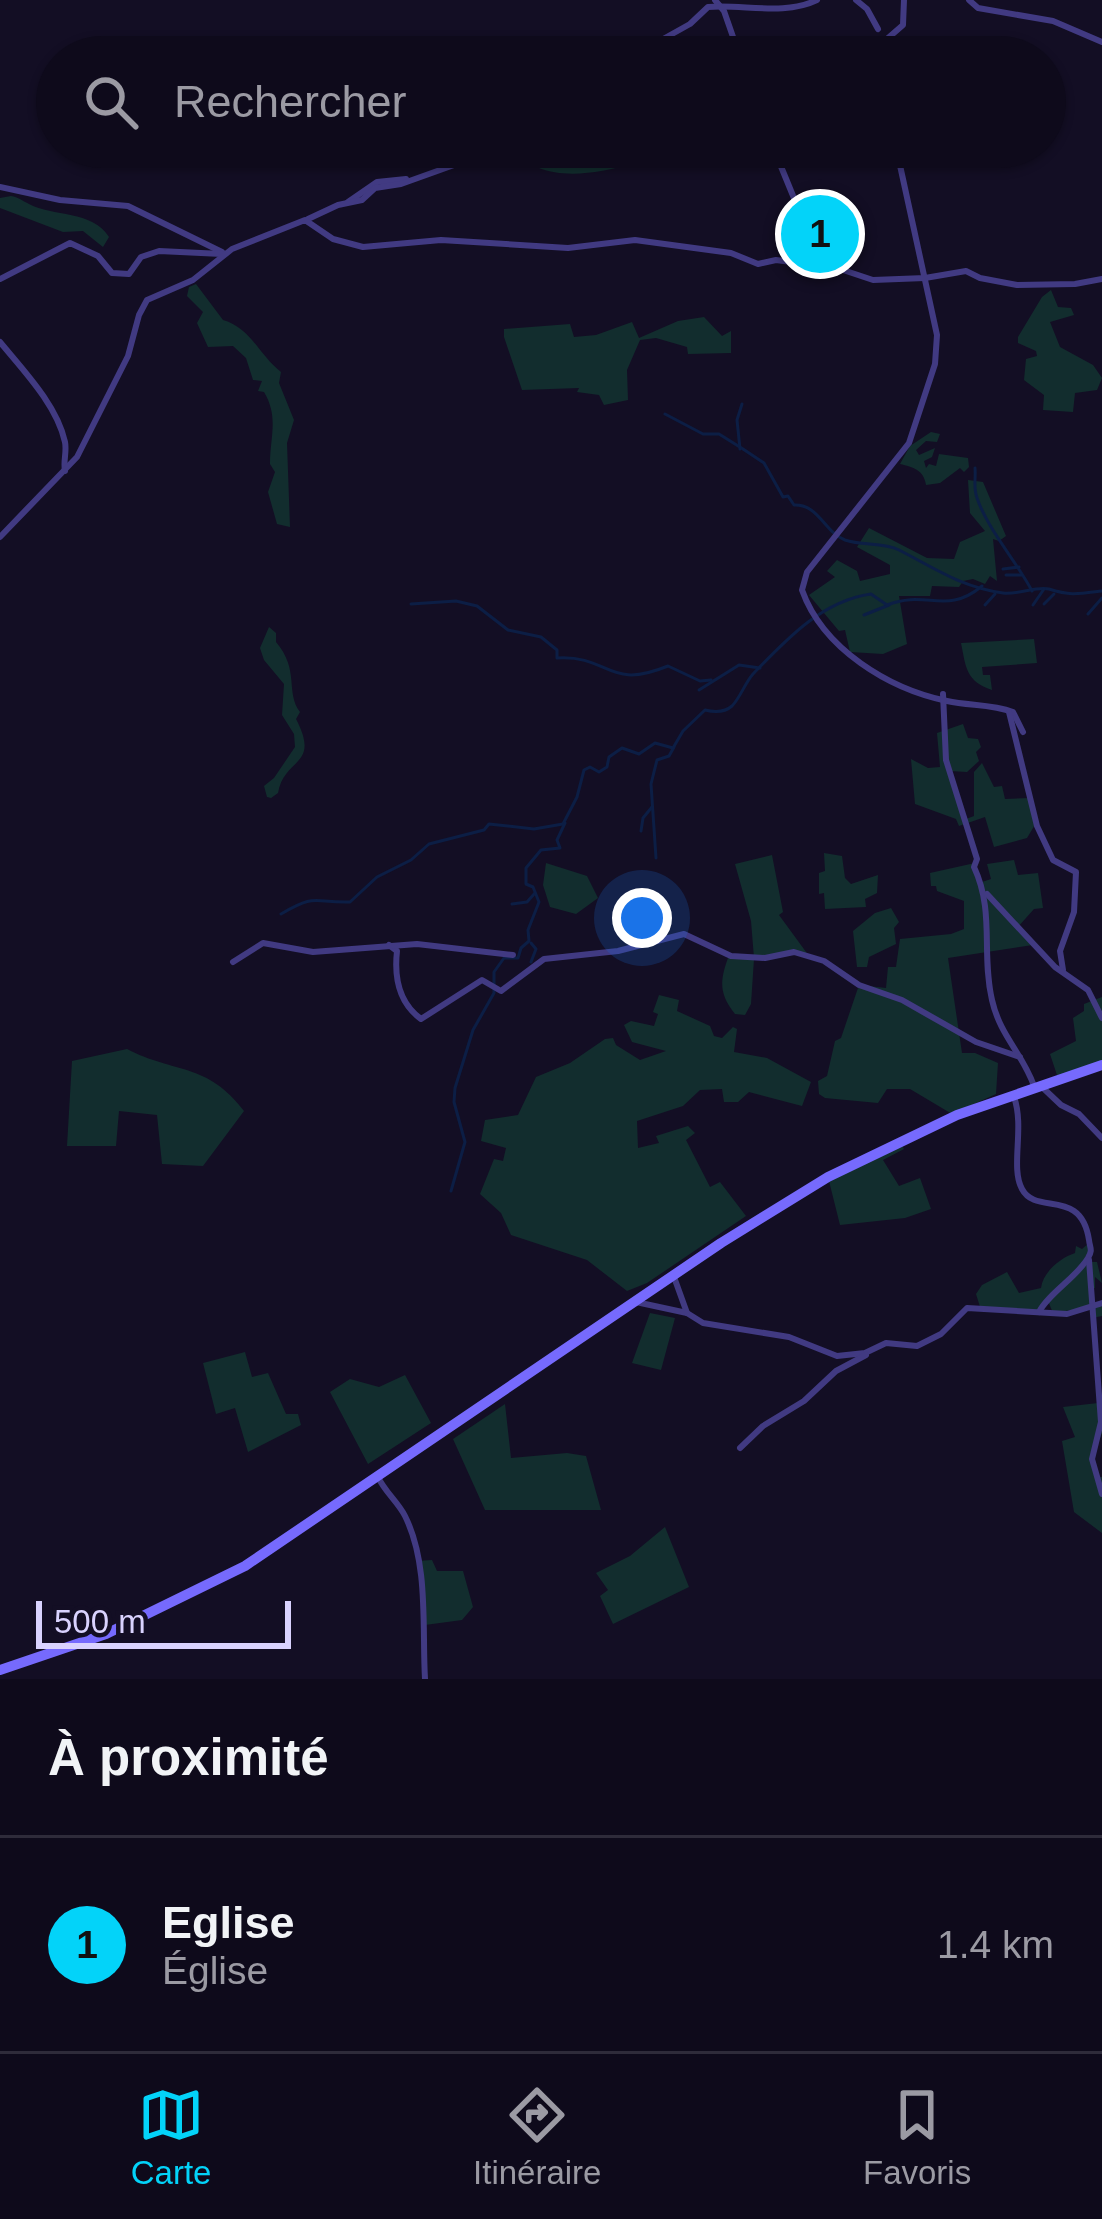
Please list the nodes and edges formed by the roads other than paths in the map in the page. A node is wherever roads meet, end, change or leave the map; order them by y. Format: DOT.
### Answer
graph roads {
  1 [pos="818,0"];
  2 [pos="856,0"];
  3 [pos="904,0"];
  4 [pos="969,0"];
  5 [pos="717,3"];
  6 [pos="878,29"];
  7 [pos="669,36"];
  8 [pos="731,36"];
  9 [pos="890,36"];
  10 [pos="1102,42"];
  11 [pos="446,168"];
  12 [pos="781,168"];
  13 [pos="901,168"];
  14 [pos="0,187"];
  15 [pos="308,219"];
  16 [pos="224,252"];
  17 [pos="837,268"];
  18 [pos="925,278"];
  19 [pos="0,279"];
  20 [pos="1102,279"];
  21 [pos="0,342"];
  22 [pos="65,471"];
  23 [pos="0,537"];
  24 [pos="944,697"];
  25 [pos="1006,710"];
  26 [pos="1023,732"];
  27 [pos="982,886"];
  28 [pos="389,945"];
  29 [pos="513,955"];
  30 [pos="232,962"];
  31 [pos="1063,970"];
  32 [pos="1102,1018"];
  33 [pos="1020,1058"];
  34 [pos="1102,1065"];
  35 [pos="1036,1085"];
  36 [pos="1013,1094"];
  37 [pos="1102,1138"];
  38 [pos="1089,1256"];
  39 [pos="674,1276"];
  40 [pos="636,1302"];
  41 [pos="1102,1303"];
  42 [pos="1092,1305"];
  43 [pos="1038,1311"];
  44 [pos="687,1313"];
  45 [pos="872,1351"];
  46 [pos="825,1353"];
  47 [pos="831,1376"];
  48 [pos="740,1448"];
  49 [pos="378,1477"];
  50 [pos="1102,1494"];
  51 [pos="0,1670"];
  52 [pos="425,1679"];
  1 -- 5 [label="street"];
  2 -- 6 [label="street"];
  3 -- 9 [label="street"];
  4 -- 10 [label="street"];
  5 -- 7 [label="street"];
  5 -- 8 [label="street"];
  11 -- 15 [label="street"];
  12 -- 17 [label="street"];
  13 -- 18 [label="street"];
  14 -- 16 [label="street"];
  15 -- 16 [label="street"];
  15 -- 17 [label="street"];
  16 -- 19 [label="street"];
  16 -- 22 [label="street"];
  17 -- 18 [label="street"];
  18 -- 20 [label="street"];
  18 -- 24 [label="street"];
  21 -- 22 [label="street"];
  22 -- 23 [label="street"];
  24 -- 25 [label="street"];
  24 -- 27 [label="street"];
  25 -- 26 [label="street"];
  25 -- 31 [label="street"];
  27 -- 31 [label="street"];
  27 -- 33 [label="street"];
  28 -- 29 [label="street"];
  28 -- 30 [label="street"];
  28 -- 33 [label="street"];
  31 -- 32 [label="street"];
  33 -- 35 [label="street"];
  34 -- 35 [label="main road"];
  35 -- 36 [label="main road"];
  35 -- 37 [label="street"];
  36 -- 38 [label="street"];
  36 -- 39 [label="main road"];
  38 -- 42 [label="street"];
  38 -- 43 [label="street"];
  39 -- 40 [label="main road"];
  39 -- 44 [label="street"];
  40 -- 44 [label="street"];
  40 -- 49 [label="main road"];
  41 -- 42 [label="street"];
  42 -- 43 [label="street"];
  42 -- 50 [label="street"];
  43 -- 45 [label="street"];
  44 -- 46 [label="street"];
  45 -- 46 [label="street"];
  45 -- 47 [label="street"];
  46 -- 47 [label="street"];
  47 -- 48 [label="street"];
  49 -- 51 [label="main road"];
  49 -- 52 [label="street"];
}
